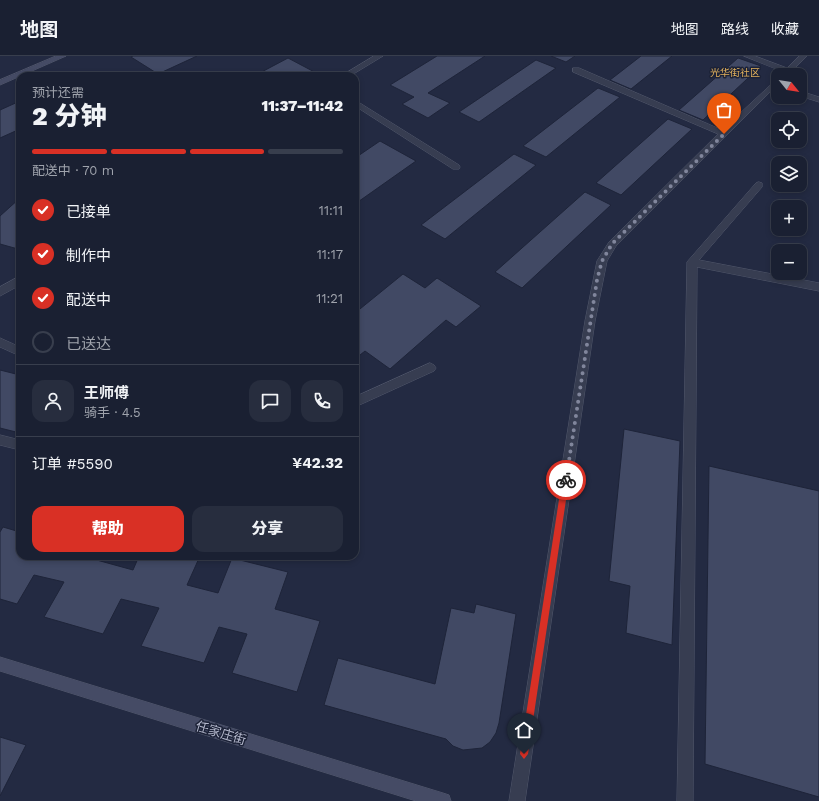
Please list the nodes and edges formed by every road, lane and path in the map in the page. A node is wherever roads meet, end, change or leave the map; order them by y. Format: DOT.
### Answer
graph roads {
  1 [pos="62,56"];
  2 [pos="378,56"];
  3 [pos="748,56"];
  4 [pos="803,56"];
  5 [pos="775,68"];
  6 [pos="791,68"];
  7 [pos="576,70"];
  8 [pos="25,72"];
  9 [pos="352,72"];
  10 [pos="16,76"];
  11 [pos="0,83"];
  12 [pos="771,89"];
  13 [pos="807,96"];
  14 [pos="819,100"];
  15 [pos="359,105"];
  16 [pos="724,134"];
  17 [pos="456,167"];
  18 [pos="759,185"];
  19 [pos="692,262"];
  20 [pos="16,282"];
  21 [pos="819,287"];
  22 [pos="0,292"];
  23 [pos="0,342"];
  24 [pos="16,350"];
  25 [pos="430,368"];
  26 [pos="359,400"];
  27 [pos="0,440"];
  28 [pos="16,444"];
  29 [pos="0,664"];
  30 [pos="443,801"];
  31 [pos="517,801"];
  32 [pos="685,801"];
  1 -- 8 [label="street"];
  2 -- 9 [label="street"];
  3 -- 5 [label="street"];
  4 -- 6 [label="street"];
  7 -- 16 [label="street"];
  10 -- 11 [label="street"];
  12 -- 16 [label="street"];
  13 -- 14 [label="street"];
  15 -- 17 [label="street"];
  16 -- 31 [label="street"];
  18 -- 19 [label="street"];
  19 -- 21 [label="street"];
  19 -- 32 [label="street"];
  20 -- 22 [label="street"];
  23 -- 24 [label="street"];
  25 -- 26 [label="street"];
  27 -- 28 [label="street"];
  29 -- 30 [label="street, 任家庄街"];
}
